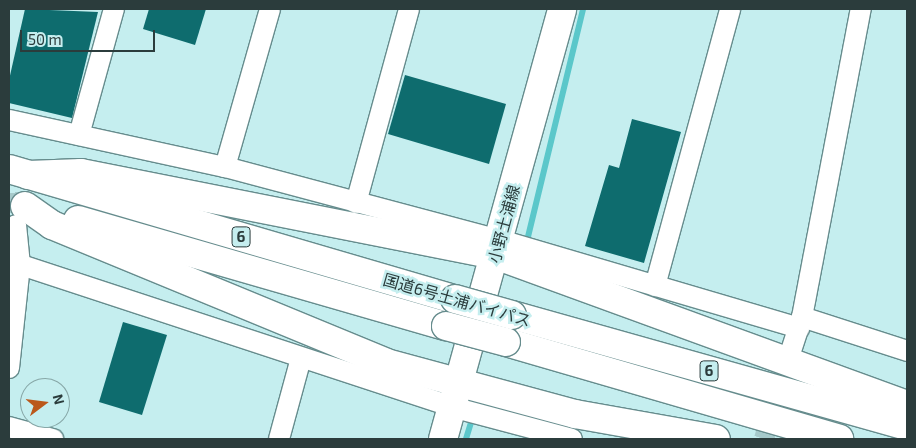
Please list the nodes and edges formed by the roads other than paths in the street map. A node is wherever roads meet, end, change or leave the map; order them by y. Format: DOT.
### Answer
graph roads {
  1 [pos="114,9"];
  2 [pos="270,9"];
  3 [pos="409,9"];
  4 [pos="562,9"];
  5 [pos="730,9"];
  6 [pos="861,9"];
  7 [pos="9,120"];
  8 [pos="79,135"];
  9 [pos="225,167"];
  10 [pos="18,172"];
  11 [pos="356,203"];
  12 [pos="16,210"];
  13 [pos="497,247"];
  14 [pos="14,263"];
  15 [pos="655,286"];
  16 [pos="800,322"];
  17 [pos="907,351"];
  18 [pos="789,357"];
  19 [pos="301,358"];
  20 [pos="9,368"];
  21 [pos="455,396"];
  22 [pos="907,405"];
  23 [pos="907,426"];
  24 [pos="9,427"];
  25 [pos="53,439"];
  26 [pos="279,439"];
  27 [pos="443,439"];
  28 [pos="572,439"];
  29 [pos="716,439"];
  30 [pos="839,439"];
  1 -- 8 [label="street"];
  2 -- 9 [label="street"];
  3 -- 11 [label="street"];
  4 -- 13 [label="main road, 小野土浦線"];
  5 -- 15 [label="street"];
  6 -- 16 [label="street"];
  7 -- 8 [label="street"];
  8 -- 9 [label="street"];
  9 -- 11 [label="street"];
  10 -- 13 [label="main road"];
  10 -- 23 [label="main road, 国道6号土浦バイパス / 6, bridge"];
  11 -- 13 [label="street"];
  12 -- 14 [label="street"];
  12 -- 21 [label="main road"];
  12 -- 30 [label="main road, 国道6号土浦バイパス / 6, bridge"];
  13 -- 15 [label="street"];
  13 -- 21 [label="main road, 小野土浦線"];
  13 -- 22 [label="main road"];
  14 -- 19 [label="street"];
  14 -- 20 [label="street"];
  15 -- 16 [label="street"];
  16 -- 17 [label="street"];
  16 -- 18 [label="street"];
  19 -- 21 [label="street"];
  19 -- 26 [label="street"];
  21 -- 27 [label="main road, 小野土浦線"];
  21 -- 28 [label="street"];
  21 -- 29 [label="main road"];
  24 -- 25 [label="street"];
}
